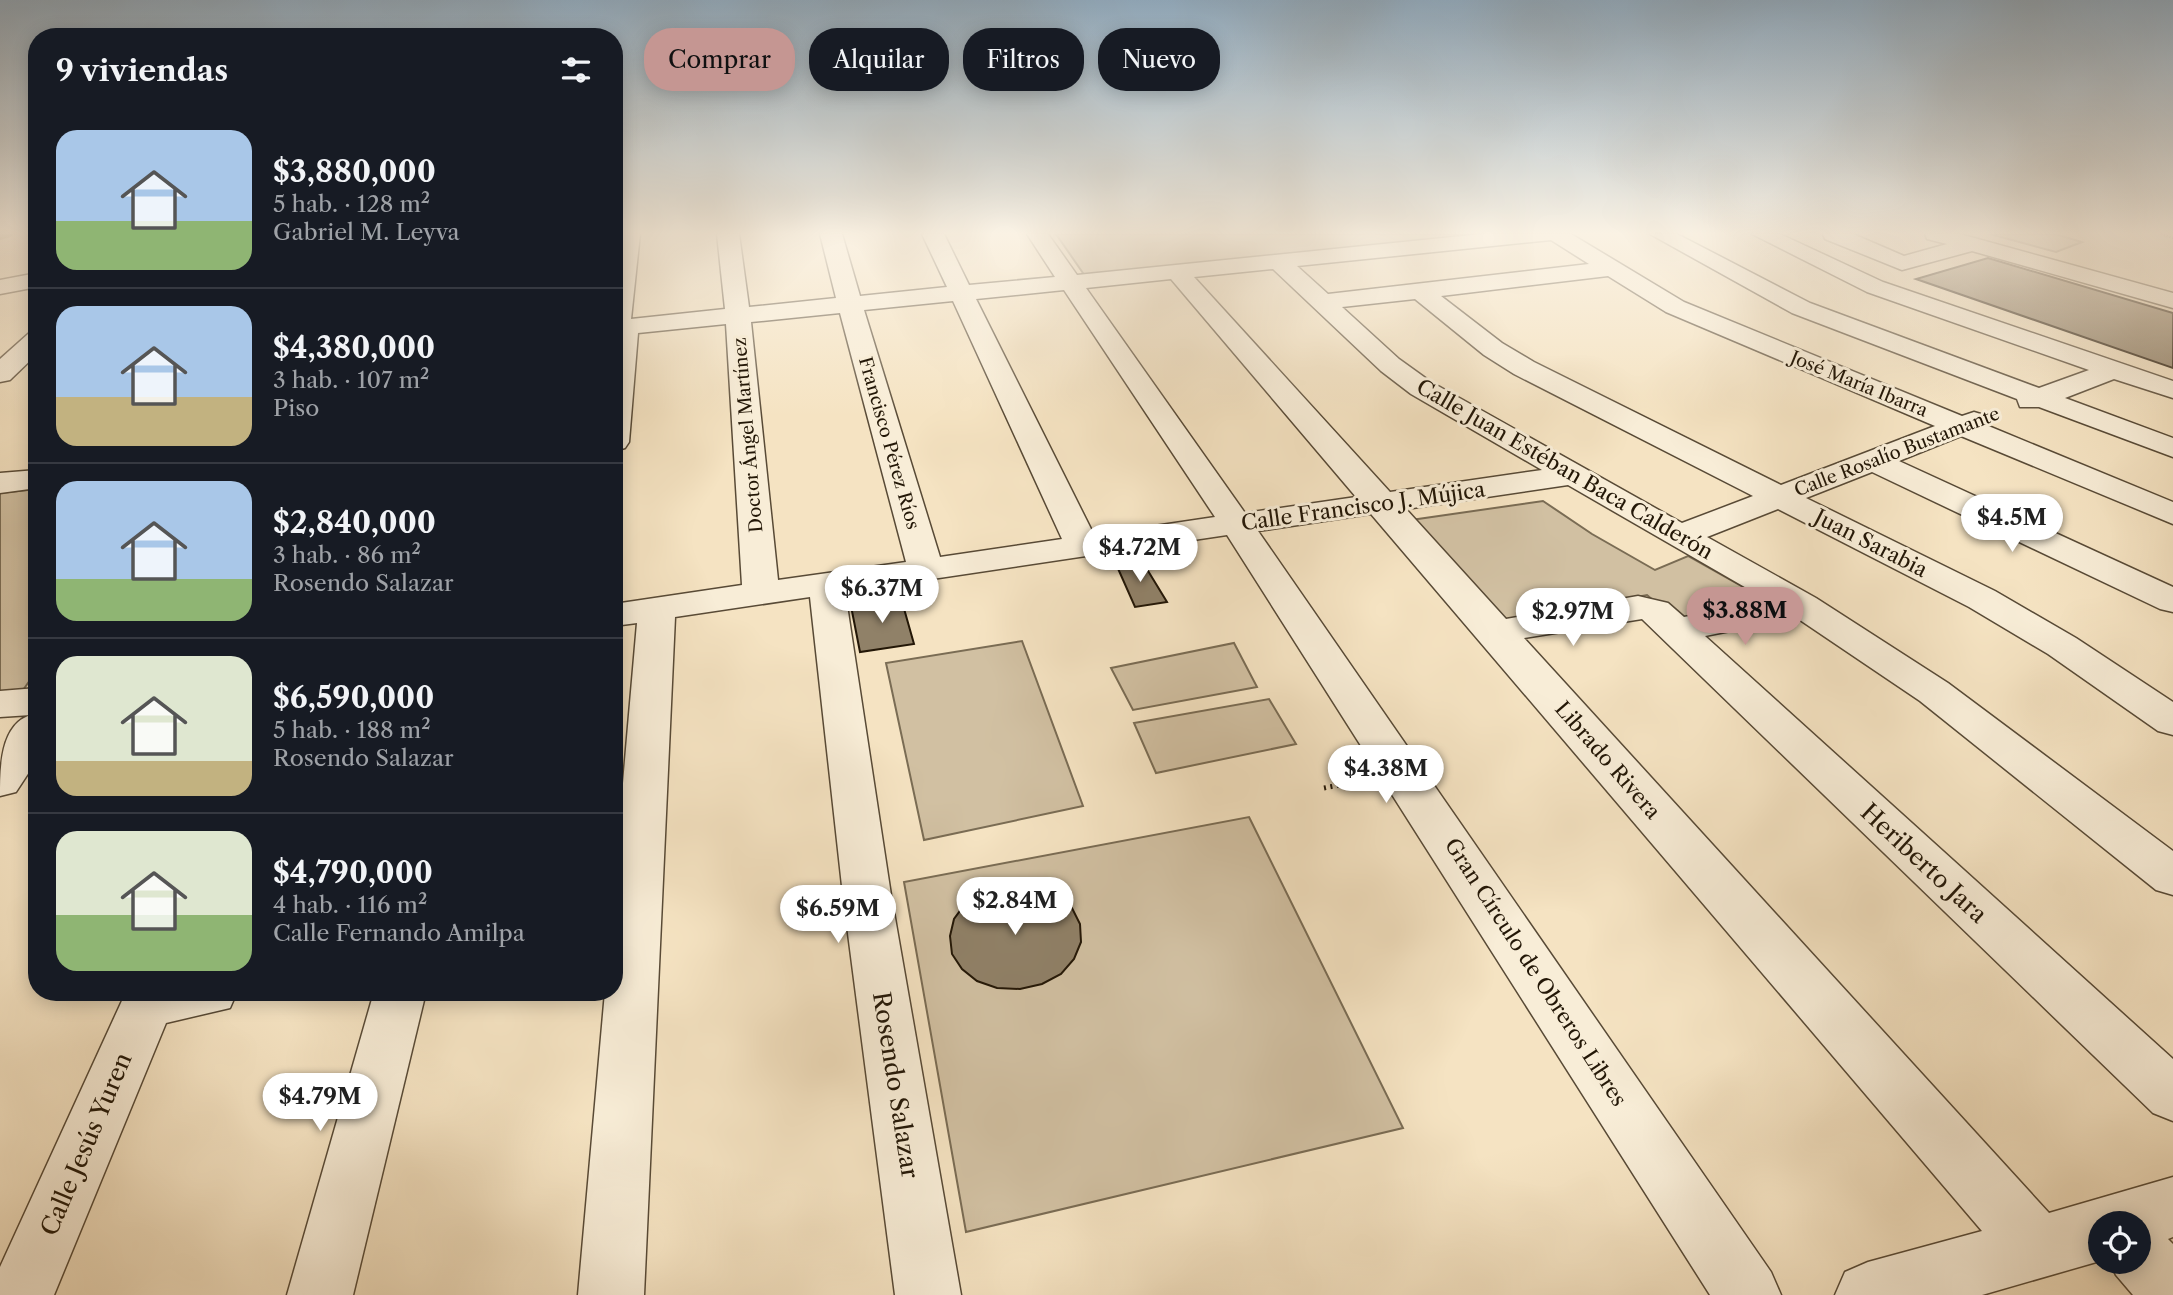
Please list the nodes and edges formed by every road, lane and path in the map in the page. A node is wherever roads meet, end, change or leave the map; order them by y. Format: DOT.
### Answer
graph roads {
  1 [pos="735,294"];
  2 [pos="847,294"];
  3 [pos="966,294"];
  4 [pos="1075,294"];
  5 [pos="1198,294"];
  6 [pos="1315,294"];
  7 [pos="1384,294"];
  8 [pos="1425,294"];
  9 [pos="1654,294"];
  10 [pos="1775,294"];
  11 [pos="1896,294"];
  12 [pos="2149,294"];
  13 [pos="960,295"];
  14 [pos="2173,301"];
  15 [pos="1323,302"];
  16 [pos="850,306"];
  17 [pos="738,317"];
  18 [pos="623,328"];
  19 [pos="28,348"];
  20 [pos="2113,370"];
  21 [pos="0,374"];
  22 [pos="2173,390"];
  23 [pos="2040,397"];
  24 [pos="1961,426"];
  25 [pos="2173,448"];
  26 [pos="1874,461"];
  27 [pos="1572,475"];
  28 [pos="28,480"];
  29 [pos="0,483"];
  30 [pos="1781,497"];
  31 [pos="1381,504"];
  32 [pos="2173,514"];
  33 [pos="1237,525"];
  34 [pos="1682,535"];
  35 [pos="1083,547"];
  36 [pos="926,569"];
  37 [pos="827,584"];
  38 [pos="761,594"];
  39 [pos="2173,601"];
  40 [pos="1803,606"];
  41 [pos="636,612"];
  42 [pos="1676,630"];
  43 [pos="1496,632"];
  44 [pos="28,702"];
  45 [pos="0,704"];
  46 [pos="2173,721"];
  47 [pos="28,740"];
  48 [pos="0,781"];
  49 [pos="2173,877"];
  50 [pos="626,889"];
  51 [pos="623,970"];
  52 [pos="148,1001"];
  53 [pos="398,1001"];
  54 [pos="622,1001"];
  55 [pos="2173,1095"];
  56 [pos="2173,1207"];
  57 [pos="2151,1214"];
  58 [pos="2088,1233"];
  59 [pos="2037,1247"];
  60 [pos="2151,1267"];
  61 [pos="2173,1291"];
  62 [pos="21,1295"];
  63 [pos="320,1295"];
  64 [pos="611,1295"];
  65 [pos="928,1295"];
  66 [pos="1748,1295"];
  67 [pos="1868,1295"];
  1 -- 17 [label="street, Doctor Ángel Martínez"];
  2 -- 16 [label="street, Francisco Pérez Ríos"];
  3 -- 13 [label="street"];
  4 -- 33 [label="street, Gran Círculo de Obreros Libres"];
  5 -- 31 [label="street, Librado Rivera"];
  6 -- 15 [label="street, Calle Juan Estéban Baca Calderón"];
  7 -- 15 [label="street"];
  8 -- 30 [label="street, Juan Sarabia"];
  9 -- 24 [label="street, José María Ibarra"];
  10 -- 23 [label="street"];
  11 -- 20 [label="street"];
  12 -- 14 [label="street"];
  13 -- 16 [label="street"];
  13 -- 35 [label="street"];
  15 -- 27 [label="street, Calle Juan Estéban Baca Calderón"];
  16 -- 17 [label="street"];
  16 -- 36 [label="street, Francisco Pérez Ríos"];
  17 -- 18 [label="street"];
  17 -- 38 [label="street, Doctor Ángel Martínez"];
  19 -- 21 [label="street"];
  20 -- 22 [label="street"];
  20 -- 23 [label="street, Calle Rosalío Bustamante"];
  23 -- 24 [label="street, Calle Rosalío Bustamante"];
  23 -- 25 [label="street"];
  24 -- 26 [label="street, Calle Rosalío Bustamante"];
  24 -- 32 [label="street, José María Ibarra"];
  26 -- 30 [label="street, Calle Rosalío Bustamante"];
  26 -- 39 [label="street"];
  27 -- 31 [label="street, Calle Francisco J. Mújica"];
  27 -- 34 [label="street, Calle Juan Estéban Baca Calderón"];
  28 -- 29 [label="street"];
  30 -- 34 [label="street, Calle Rosalío Bustamante"];
  30 -- 46 [label="street, Juan Sarabia"];
  31 -- 33 [label="street, Calle Francisco J. Mújica"];
  31 -- 43 [label="street, Librado Rivera"];
  33 -- 35 [label="street, Calle Francisco J. Mújica"];
  33 -- 66 [label="street, Gran Círculo de Obreros Libres"];
  34 -- 40 [label="street, Calle Juan Estéban Baca Calderón"];
  35 -- 36 [label="street, Calle Francisco J. Mújica"];
  36 -- 37 [label="street, Calle Francisco J. Mújica"];
  37 -- 38 [label="street, Calle Francisco J. Mújica"];
  37 -- 65 [label="street, Rosendo Salazar"];
  38 -- 41 [label="street, Calle Francisco J. Mújica"];
  40 -- 42 [label="street"];
  40 -- 49 [label="street, Calle Juan Estéban Baca Calderón"];
  41 -- 50 [label="street"];
  42 -- 43 [label="street, Heriberto Jara"];
  42 -- 55 [label="street, Heriberto Jara"];
  43 -- 59 [label="street, Librado Rivera"];
  44 -- 45 [label="street"];
  47 -- 48 [label="street"];
  50 -- 51 [label="street"];
  52 -- 62 [label="street, Calle Jesús Yuren"];
  53 -- 63 [label="street"];
  54 -- 64 [label="street"];
  56 -- 57 [label="street"];
  58 -- 59 [label="street"];
  59 -- 67 [label="street"];
  60 -- 61 [label="street"];
}
